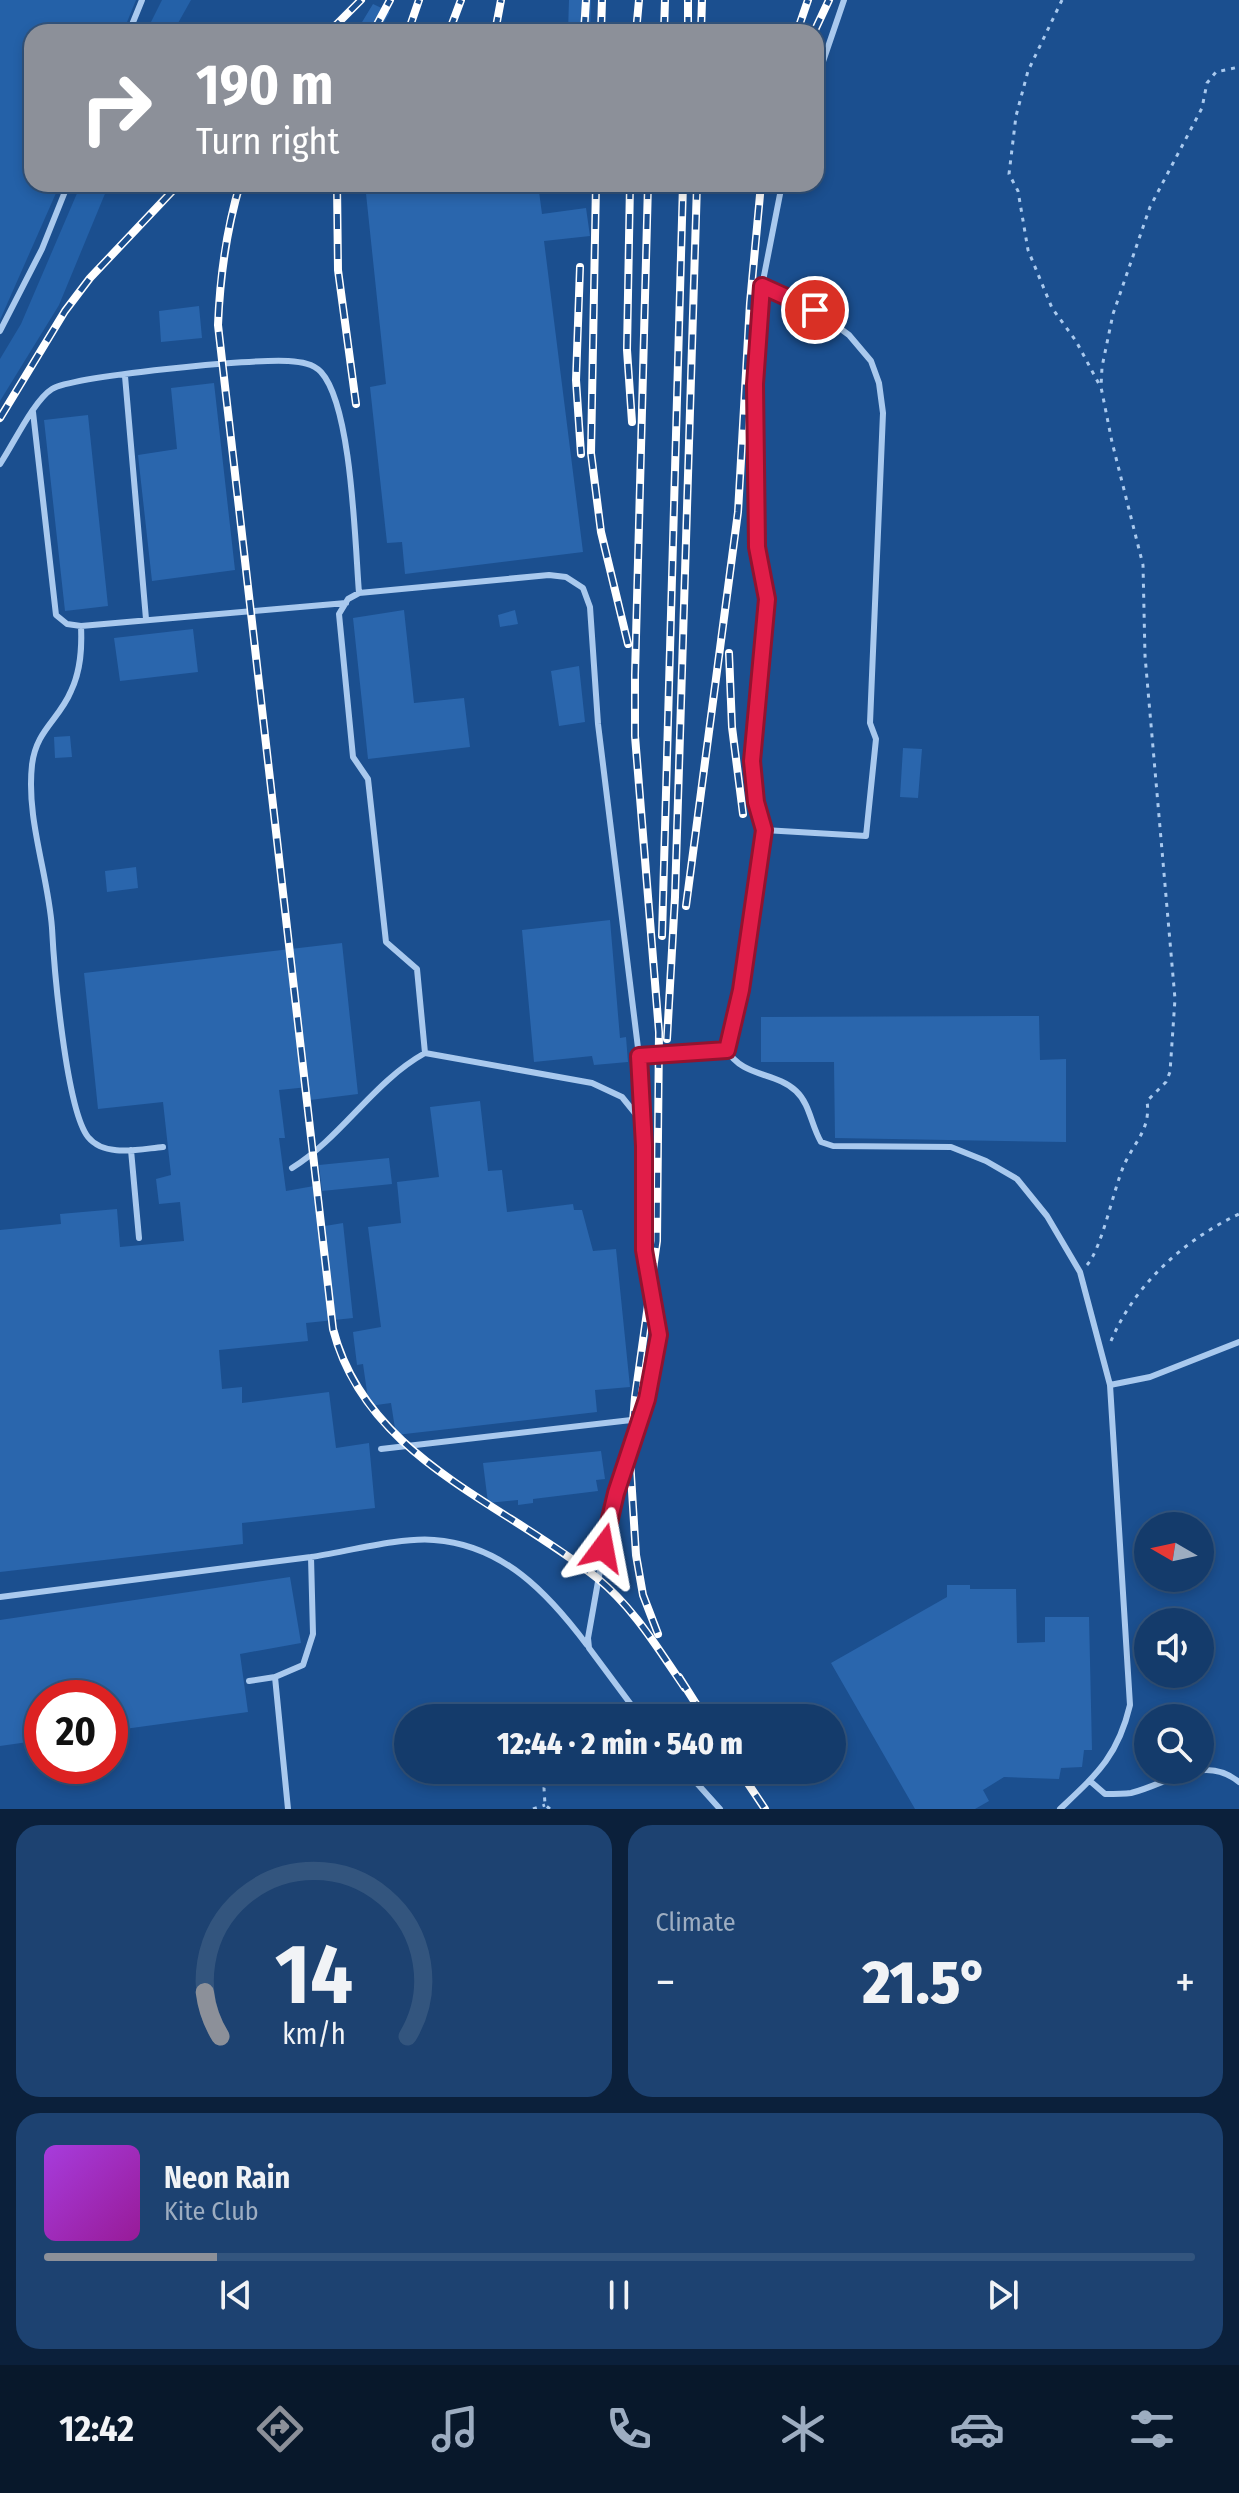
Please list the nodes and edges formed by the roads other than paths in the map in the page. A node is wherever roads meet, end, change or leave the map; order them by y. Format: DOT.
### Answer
graph roads {
  1 [pos="142,0"];
  2 [pos="844,0"];
  3 [pos="132,24"];
  4 [pos="824,59"];
  5 [pos="65,192"];
  6 [pos="780,192"];
  7 [pos="762,286"];
  8 [pos="0,331"];
  9 [pos="125,376"];
  10 [pos="33,412"];
  11 [pos="0,464"];
  12 [pos="359,593"];
  13 [pos="346,603"];
  14 [pos="146,619"];
  15 [pos="81,626"];
  16 [pos="764,830"];
  17 [pos="727,1050"];
  18 [pos="425,1053"];
  19 [pos="639,1056"];
  20 [pos="643,1123"];
  21 [pos="163,1147"];
  22 [pos="131,1150"];
  23 [pos="292,1168"];
  24 [pos="139,1238"];
  25 [pos="1239,1342"];
  26 [pos="1110,1385"];
  27 [pos="640,1419"];
  28 [pos="381,1449"];
  29 [pos="311,1557"];
  30 [pos="0,1597"];
  31 [pos="589,1648"];
  32 [pos="275,1677"];
  33 [pos="249,1681"];
  34 [pos="631,1704"];
  35 [pos="1090,1781"];
  36 [pos="1239,1782"];
  37 [pos="698,1784"];
  38 [pos="288,1809"];
  39 [pos="720,1809"];
  40 [pos="1060,1809"];
  1 -- 3 [label="lane"];
  2 -- 4 [label="lane"];
  5 -- 8 [label="lane"];
  6 -- 7 [label="lane"];
  7 -- 16 [label="lane"];
  7 -- 16 [label="lane"];
  9 -- 10 [label="lane"];
  9 -- 12 [label="lane"];
  9 -- 14 [label="lane"];
  10 -- 11 [label="lane"];
  10 -- 15 [label="lane"];
  12 -- 13 [label="lane"];
  12 -- 19 [label="lane"];
  13 -- 14 [label="lane"];
  13 -- 18 [label="lane"];
  14 -- 15 [label="lane"];
  15 -- 22 [label="lane"];
  16 -- 17 [label="lane"];
  17 -- 19 [label="lane"];
  17 -- 26 [label="lane"];
  18 -- 20 [label="lane"];
  18 -- 23 [label="lane"];
  19 -- 20 [label="lane"];
  20 -- 27 [label="lane"];
  21 -- 22 [label="lane"];
  22 -- 24 [label="lane"];
  25 -- 26 [label="lane"];
  26 -- 35 [label="lane"];
  27 -- 28 [label="lane"];
  27 -- 31 [label="lane"];
  29 -- 30 [label="lane"];
  29 -- 31 [label="lane"];
  29 -- 32 [label="lane"];
  31 -- 34 [label="lane"];
  32 -- 33 [label="lane"];
  32 -- 38 [label="lane"];
  35 -- 36 [label="lane"];
  35 -- 40 [label="lane"];
  37 -- 39 [label="lane"];
}
